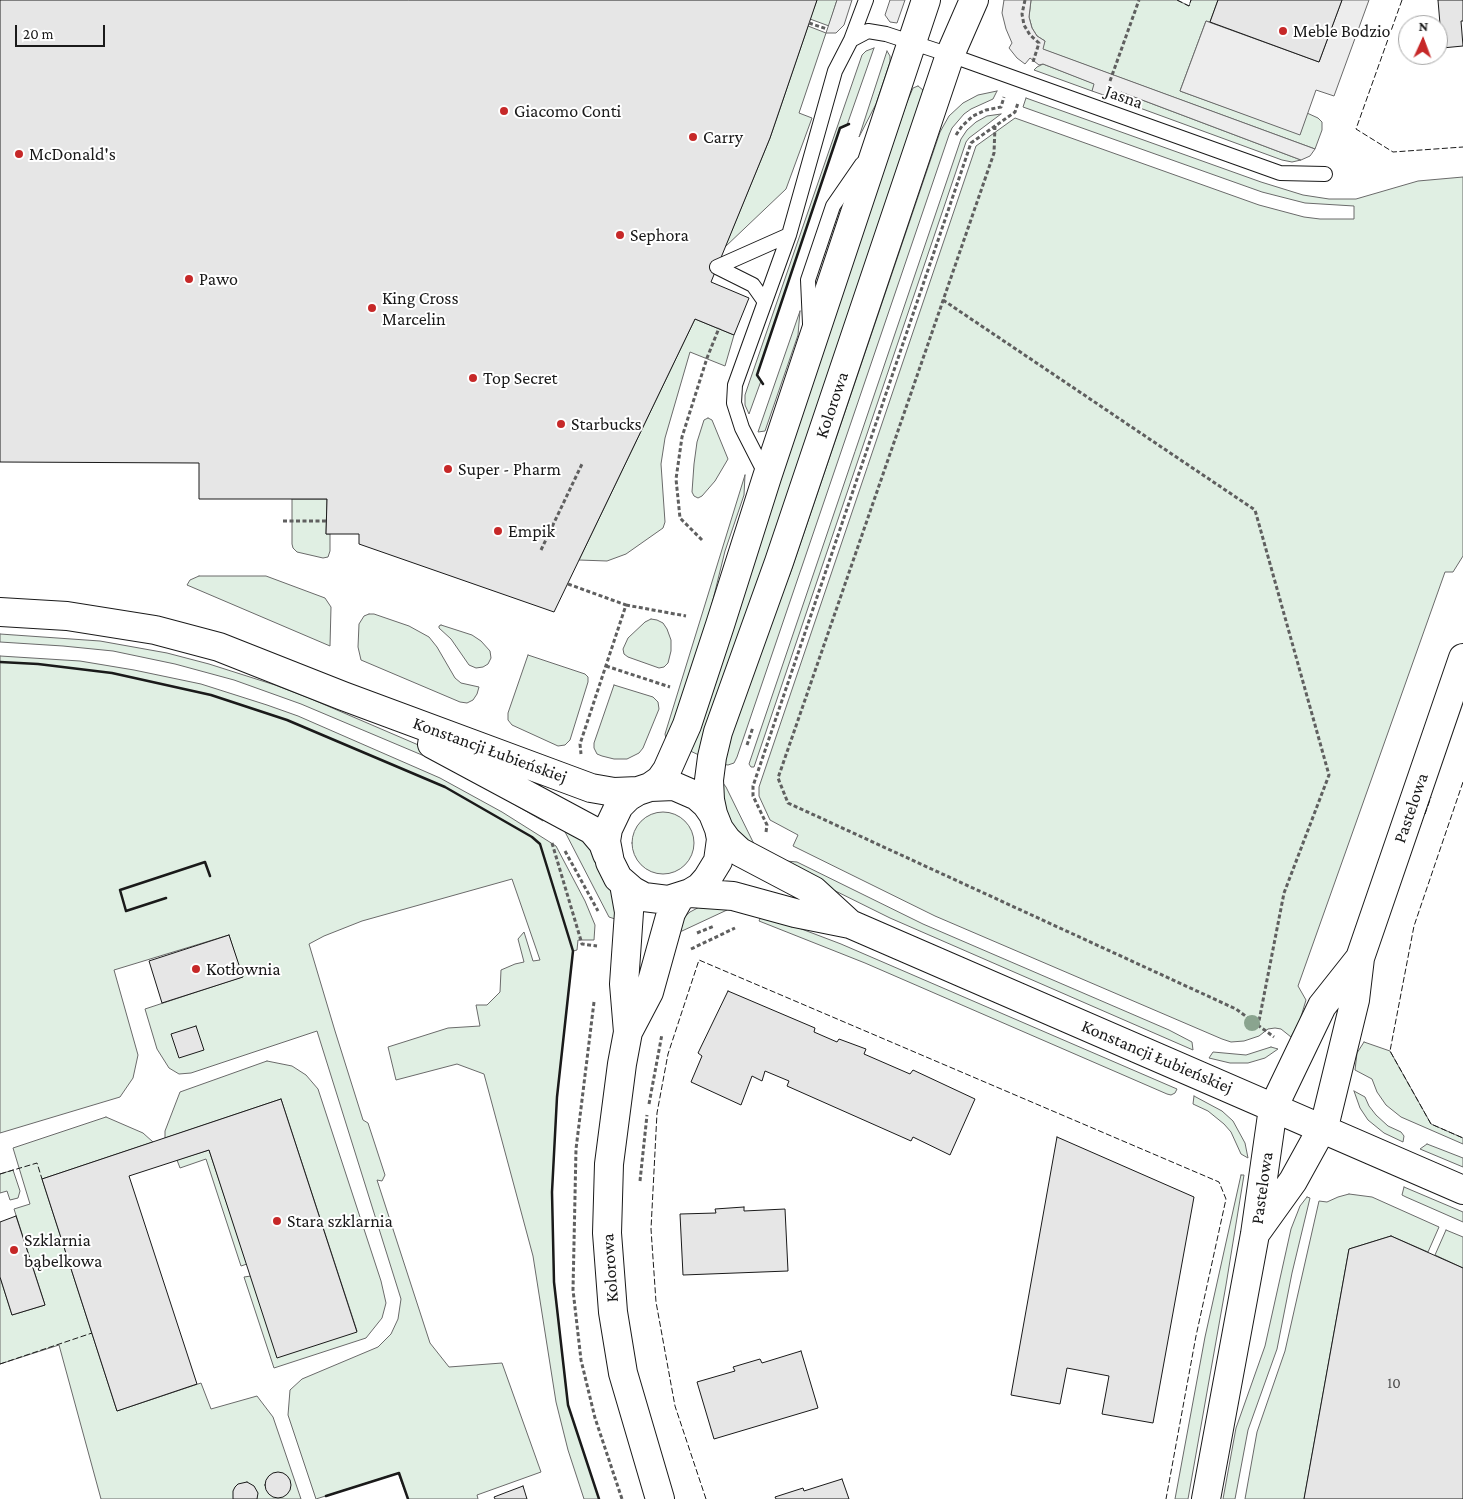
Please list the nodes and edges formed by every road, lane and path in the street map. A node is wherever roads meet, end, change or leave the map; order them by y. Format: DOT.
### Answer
graph roads {
  1 [pos="866,0"];
  2 [pos="926,0"];
  3 [pos="974,0"];
  4 [pos="1025,0"];
  5 [pos="1139,0"];
  6 [pos="809,23"];
  7 [pos="827,29"];
  8 [pos="851,40"];
  9 [pos="912,42"];
  10 [pos="1038,48"];
  11 [pos="950,56"];
  12 [pos="1110,81"];
  13 [pos="1006,92"];
  14 [pos="1008,116"];
  15 [pos="996,126"];
  16 [pos="954,139"];
  17 [pos="1325,174"];
  18 [pos="789,235"];
  19 [pos="943,300"];
  20 [pos="765,302"];
  21 [pos="719,328"];
  22 [pos="582,464"];
  23 [pos="767,477"];
  24 [pos="284,521"];
  25 [pos="327,521"];
  26 [pos="702,540"];
  27 [pos="541,550"];
  28 [pos="568,584"];
  29 [pos="626,605"];
  30 [pos="0,612"];
  31 [pos="686,616"];
  32 [pos="1463,658"];
  33 [pos="606,666"];
  34 [pos="671,687"];
  35 [pos="343,696"];
  36 [pos="755,723"];
  37 [pos="745,751"];
  38 [pos="581,763"];
  39 [pos="644,789"];
  40 [pos="716,821"];
  41 [pos="767,826"];
  42 [pos="552,842"];
  43 [pos="564,848"];
  44 [pos="607,854"];
  45 [pos="624,884"];
  46 [pos="685,895"];
  47 [pos="600,916"];
  48 [pos="850,924"];
  49 [pos="716,925"];
  50 [pos="738,927"];
  51 [pos="690,936"];
  52 [pos="582,944"];
  53 [pos="690,950"];
  54 [pos="1360,958"];
  55 [pos="1258,1026"];
  56 [pos="628,1032"];
  57 [pos="663,1032"];
  58 [pos="1274,1037"];
  59 [pos="648,1105"];
  60 [pos="1273,1108"];
  61 [pos="648,1114"];
  62 [pos="1322,1130"];
  63 [pos="639,1189"];
  64 [pos="1463,1190"];
  65 [pos="1255,1234"];
  66 [pos="660,1499"];
  67 [pos="1206,1499"];
  1 -- 8 [label="lane"];
  2 -- 9 [label="street"];
  3 -- 11 [label="street, Kolorowa"];
  4 -- 10 [label="path"];
  5 -- 12 [label="path"];
  6 -- 7 [label="path"];
  8 -- 9 [label="lane, Jasna"];
  8 -- 18 [label="lane"];
  9 -- 11 [label="lane, Jasna"];
  9 -- 23 [label="street"];
  11 -- 17 [label="lane, Jasna"];
  11 -- 40 [label="street, Kolorowa"];
  13 -- 16 [label="path"];
  14 -- 15 [label="path"];
  15 -- 19 [label="path"];
  15 -- 41 [label="path"];
  18 -- 20 [label="lane"];
  18 -- 20 [label="lane"];
  19 -- 55 [label="path"];
  19 -- 55 [label="path"];
  20 -- 23 [label="lane"];
  21 -- 26 [label="path"];
  22 -- 27 [label="path"];
  23 -- 39 [label="street"];
  24 -- 25 [label="path"];
  28 -- 29 [label="path"];
  29 -- 31 [label="path"];
  29 -- 33 [label="path"];
  30 -- 35 [label="street, Konstancji Łubieńskiej"];
  32 -- 54 [label="street, Pastelowa"];
  33 -- 34 [label="path"];
  33 -- 38 [label="path"];
  35 -- 39 [label="street, Konstancji Łubieńskiej"];
  35 -- 44 [label="street, Konstancji Łubieńskiej"];
  36 -- 37 [label="path"];
  39 -- 40 [label="street"];
  39 -- 44 [label="street"];
  40 -- 46 [label="street"];
  40 -- 48 [label="street, Konstancji Łubieńskiej"];
  42 -- 52 [label="path"];
  43 -- 47 [label="path"];
  44 -- 45 [label="street"];
  45 -- 46 [label="street"];
  45 -- 56 [label="street, Kolorowa"];
  46 -- 48 [label="street, Konstancji Łubieńskiej"];
  46 -- 56 [label="street, Kolorowa"];
  48 -- 60 [label="street, Konstancji Łubieńskiej"];
  49 -- 51 [label="path"];
  50 -- 53 [label="path"];
  54 -- 60 [label="street, Pastelowa"];
  54 -- 62 [label="street, Pastelowa"];
  55 -- 58 [label="path"];
  56 -- 66 [label="street, Kolorowa"];
  57 -- 59 [label="path"];
  60 -- 62 [label="street, Konstancji Łubieńskiej"];
  60 -- 65 [label="street, Pastelowa"];
  61 -- 63 [label="path"];
  62 -- 64 [label="street, Konstancji Łubieńskiej"];
  62 -- 65 [label="street, Pastelowa"];
  65 -- 67 [label="street, Pastelowa"];
}
